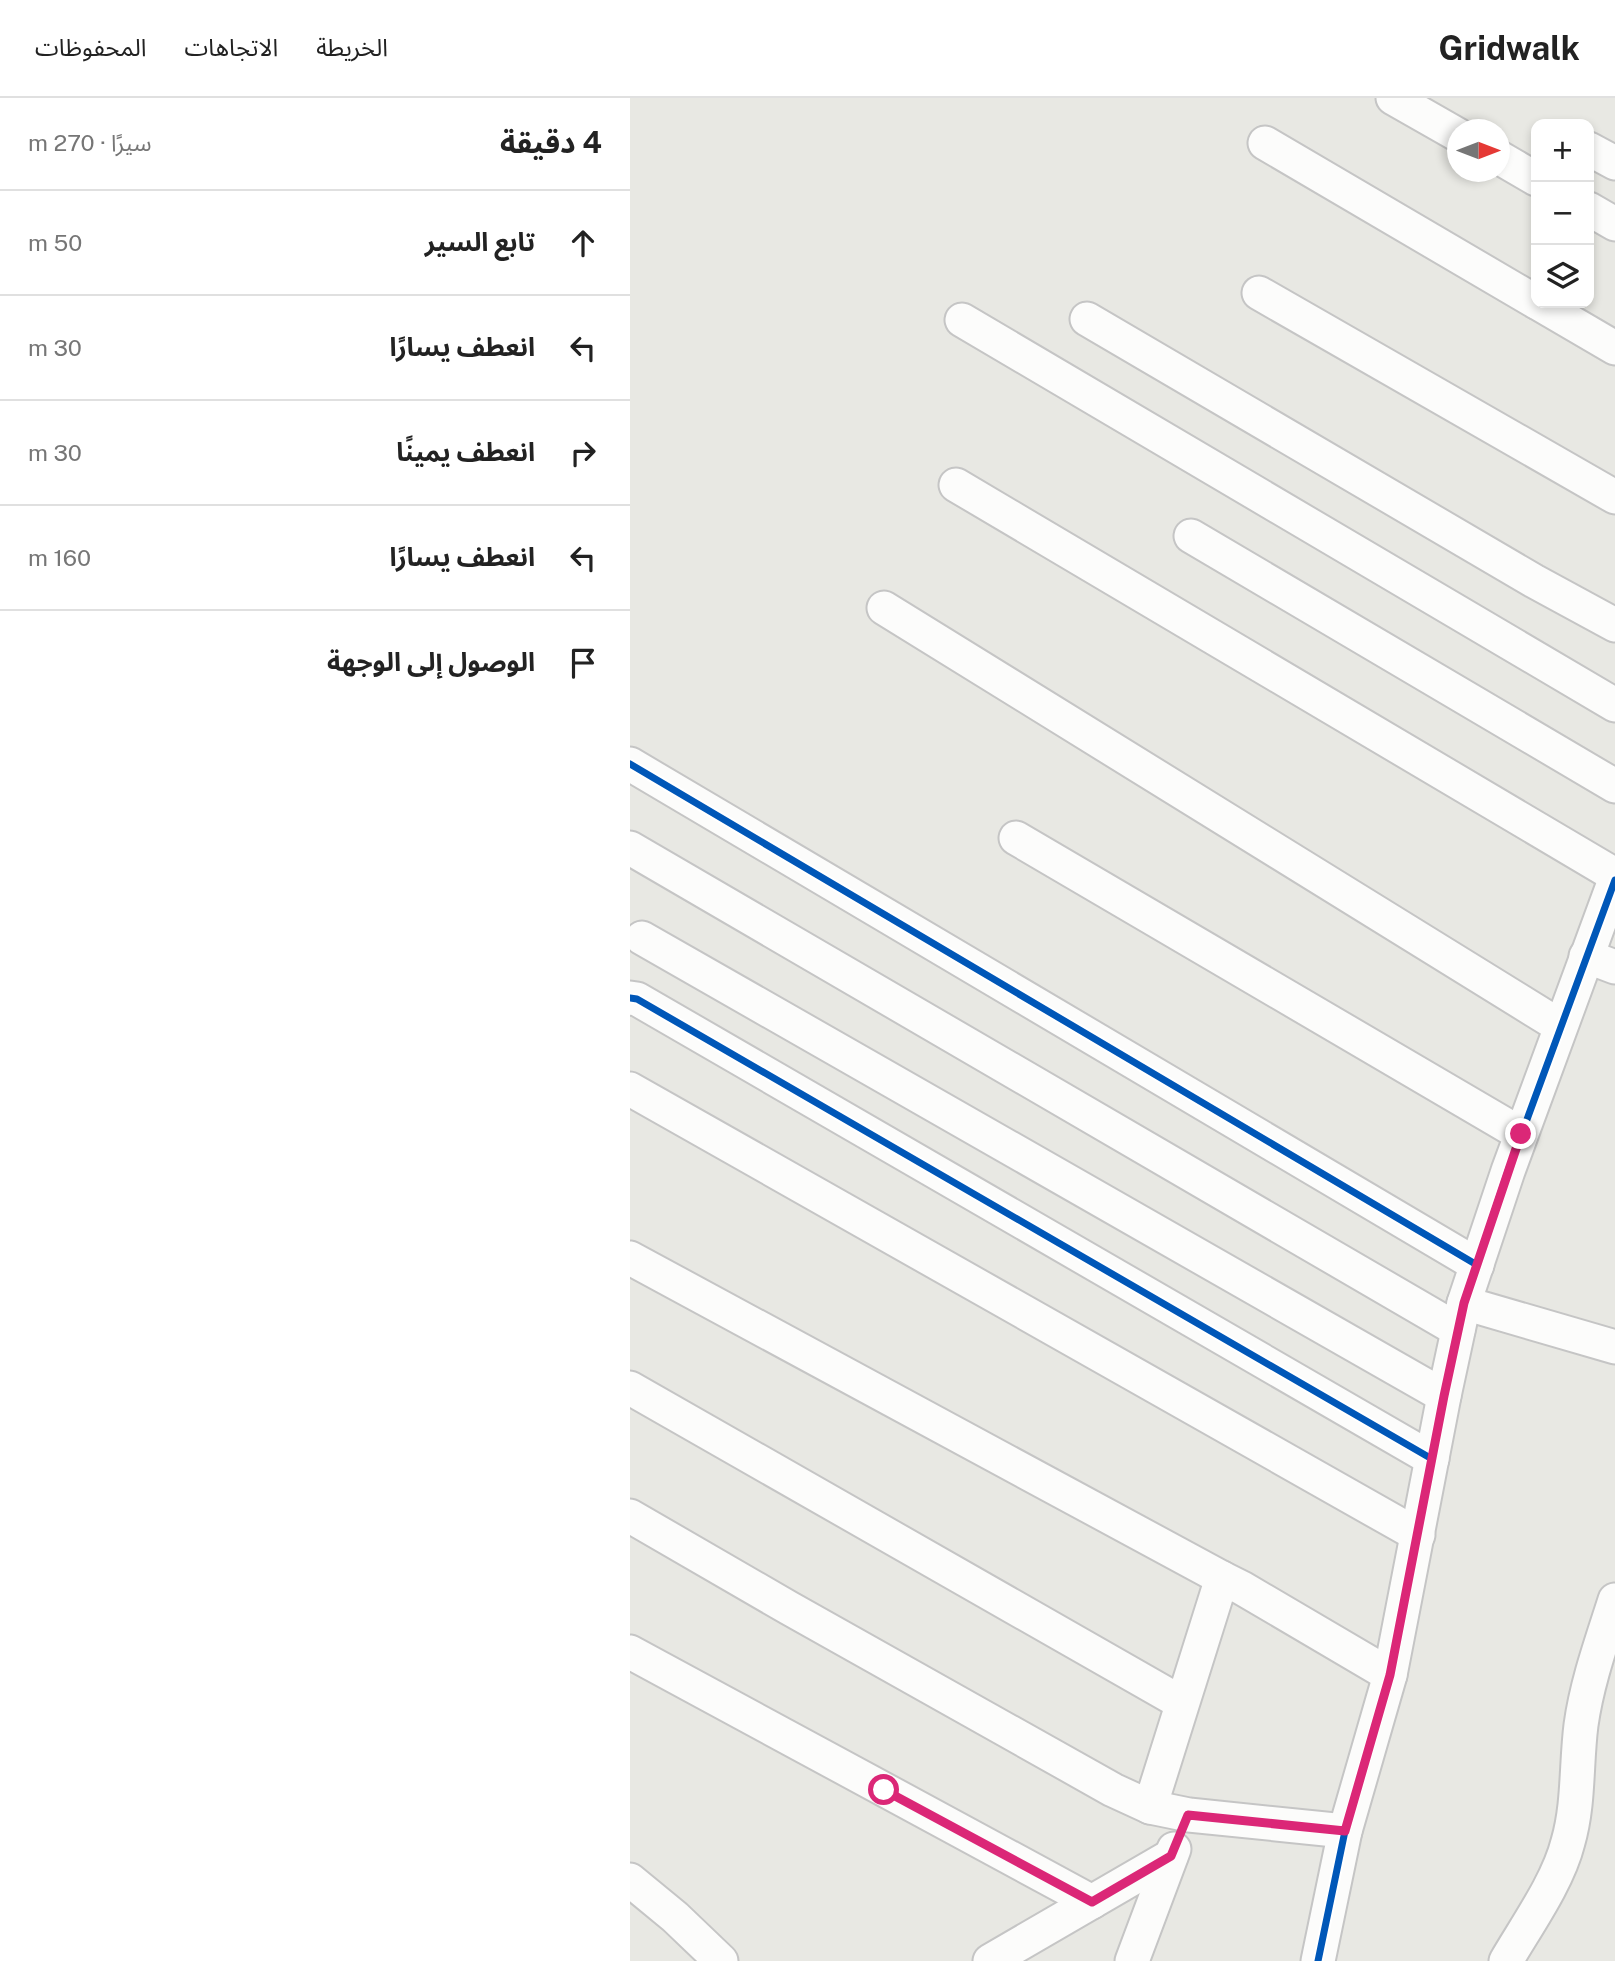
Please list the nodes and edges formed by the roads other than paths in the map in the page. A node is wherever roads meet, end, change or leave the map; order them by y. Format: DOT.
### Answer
graph roads {
  1 [pos="1393,98"];
  2 [pos="1447,129"];
  3 [pos="1265,143"];
  4 [pos="1594,152"];
  5 [pos="1615,163"];
  6 [pos="1510,165"];
  7 [pos="1531,176"];
  8 [pos="1594,212"];
  9 [pos="1615,224"];
  10 [pos="1259,293"];
  11 [pos="1531,298"];
  12 [pos="1547,308"];
  13 [pos="1087,319"];
  14 [pos="962,320"];
  15 [pos="1615,348"];
  16 [pos="956,485"];
  17 [pos="1615,497"];
  18 [pos="1191,536"];
  19 [pos="884,608"];
  20 [pos="1615,625"];
  21 [pos="1615,705"];
  22 [pos="630,764"];
  23 [pos="1615,786"];
  24 [pos="1016,838"];
  25 [pos="630,848"];
  26 [pos="1615,875"];
  27 [pos="1615,880"];
  28 [pos="642,938"];
  29 [pos="1601,962"];
  30 [pos="630,998"];
  31 [pos="1560,1026"];
  32 [pos="630,1089"];
  33 [pos="1521,1134"];
  34 [pos="630,1258"];
  35 [pos="1477,1265"];
  36 [pos="1461,1317"];
  37 [pos="1615,1347"];
  38 [pos="630,1388"];
  39 [pos="1444,1396"];
  40 [pos="1432,1459"];
  41 [pos="630,1516"];
  42 [pos="1418,1535"];
  43 [pos="1222,1578"];
  44 [pos="1615,1600"];
  45 [pos="630,1652"];
  46 [pos="1390,1675"];
  47 [pos="1182,1703"];
  48 [pos="1150,1807"];
  49 [pos="1188,1815"];
  50 [pos="1345,1831"];
  51 [pos="1171,1856"];
  52 [pos="630,1880"];
  53 [pos="1092,1902"];
  54 [pos="721,1961"];
  55 [pos="990,1961"];
  56 [pos="1132,1961"];
  57 [pos="1318,1961"];
  58 [pos="1506,1961"];
  1 -- 2 [label="street"];
  3 -- 11 [label="street"];
  4 -- 5 [label="street"];
  6 -- 7 [label="street"];
  8 -- 9 [label="street"];
  10 -- 17 [label="street"];
  12 -- 15 [label="street"];
  13 -- 20 [label="street"];
  14 -- 21 [label="street"];
  16 -- 26 [label="street"];
  18 -- 23 [label="street"];
  19 -- 31 [label="street"];
  22 -- 35 [label="street"];
  24 -- 33 [label="street"];
  25 -- 36 [label="street"];
  27 -- 29 [label="street"];
  28 -- 39 [label="street"];
  29 -- 31 [label="street"];
  30 -- 40 [label="street"];
  31 -- 33 [label="street"];
  32 -- 42 [label="street"];
  33 -- 35 [label="street"];
  34 -- 43 [label="street"];
  35 -- 36 [label="street"];
  36 -- 37 [label="street"];
  36 -- 39 [label="street"];
  38 -- 47 [label="street"];
  39 -- 40 [label="street"];
  40 -- 42 [label="street"];
  41 -- 48 [label="street"];
  42 -- 46 [label="street"];
  43 -- 46 [label="street"];
  43 -- 47 [label="street"];
  44 -- 58 [label="street"];
  45 -- 53 [label="street"];
  46 -- 50 [label="street"];
  47 -- 48 [label="street"];
  48 -- 49 [label="street"];
  49 -- 50 [label="street"];
  49 -- 51 [label="street"];
  50 -- 57 [label="street"];
  51 -- 53 [label="street"];
  51 -- 56 [label="street"];
  52 -- 54 [label="street"];
  53 -- 55 [label="street"];
}
